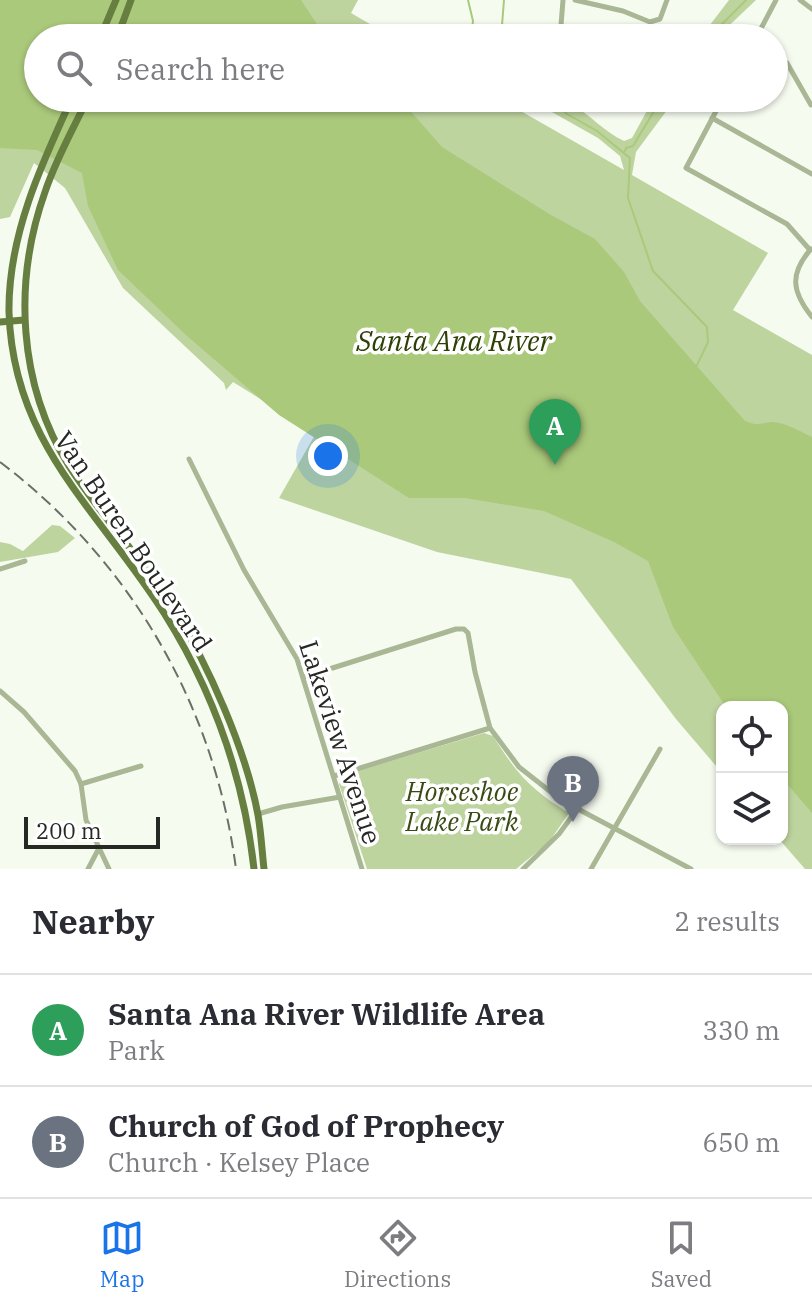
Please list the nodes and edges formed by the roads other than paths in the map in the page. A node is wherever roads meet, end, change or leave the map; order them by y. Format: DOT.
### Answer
graph roads {
  1 [pos="116,0"];
  2 [pos="131,0"];
  3 [pos="563,0"];
  4 [pos="575,0"];
  5 [pos="667,0"];
  6 [pos="776,0"];
  7 [pos="800,0"];
  8 [pos="812,9"];
  9 [pos="106,24"];
  10 [pos="122,24"];
  11 [pos="561,24"];
  12 [pos="763,24"];
  13 [pos="788,65"];
  14 [pos="811,105"];
  15 [pos="65,112"];
  16 [pos="81,112"];
  17 [pos="715,112"];
  18 [pos="712,118"];
  19 [pos="812,174"];
  20 [pos="811,249"];
  21 [pos="812,317"];
  22 [pos="24,320"];
  23 [pos="10,321"];
  24 [pos="0,322"];
  25 [pos="189,459"];
  26 [pos="25,561"];
  27 [pos="0,569"];
  28 [pos="304,677"];
  29 [pos="0,691"];
  30 [pos="490,728"];
  31 [pos="660,749"];
  32 [pos="141,766"];
  33 [pos="334,776"];
  34 [pos="81,784"];
  35 [pos="340,797"];
  36 [pos="245,808"];
  37 [pos="578,808"];
  38 [pos="258,814"];
  39 [pos="615,828"];
  40 [pos="98,850"];
  41 [pos="88,869"];
  42 [pos="109,869"];
  43 [pos="254,869"];
  44 [pos="264,869"];
  45 [pos="362,869"];
  46 [pos="523,869"];
  47 [pos="591,869"];
  48 [pos="691,869"];
  1 -- 9 [label="main road"];
  2 -- 10 [label="main road"];
  3 -- 11 [label="street"];
  4 -- 5 [label="street"];
  6 -- 12 [label="street"];
  7 -- 8 [label="street"];
  13 -- 14 [label="street"];
  15 -- 23 [label="main road, Van Buren Boulevard"];
  16 -- 22 [label="main road, Van Buren Boulevard"];
  17 -- 18 [label="street"];
  18 -- 19 [label="street"];
  18 -- 20 [label="street"];
  20 -- 21 [label="street"];
  22 -- 23 [label="main road"];
  22 -- 38 [label="main road, Van Buren Boulevard"];
  23 -- 24 [label="main road"];
  23 -- 36 [label="main road, Van Buren Boulevard"];
  25 -- 28 [label="street, Lakeview Avenue"];
  26 -- 27 [label="street"];
  28 -- 30 [label="street"];
  28 -- 33 [label="street, Lakeview Avenue"];
  29 -- 34 [label="street"];
  30 -- 33 [label="street"];
  30 -- 37 [label="street"];
  31 -- 39 [label="street"];
  32 -- 34 [label="street"];
  33 -- 35 [label="street, Lakeview Avenue"];
  34 -- 40 [label="street"];
  35 -- 38 [label="street"];
  35 -- 45 [label="street, Lakeview Avenue"];
  36 -- 38 [label="main road"];
  36 -- 43 [label="main road, Van Buren Boulevard"];
  37 -- 39 [label="street"];
  37 -- 46 [label="street"];
  38 -- 44 [label="main road, Van Buren Boulevard"];
  39 -- 47 [label="street"];
  39 -- 48 [label="street"];
  40 -- 41 [label="street"];
  40 -- 42 [label="street"];
}
